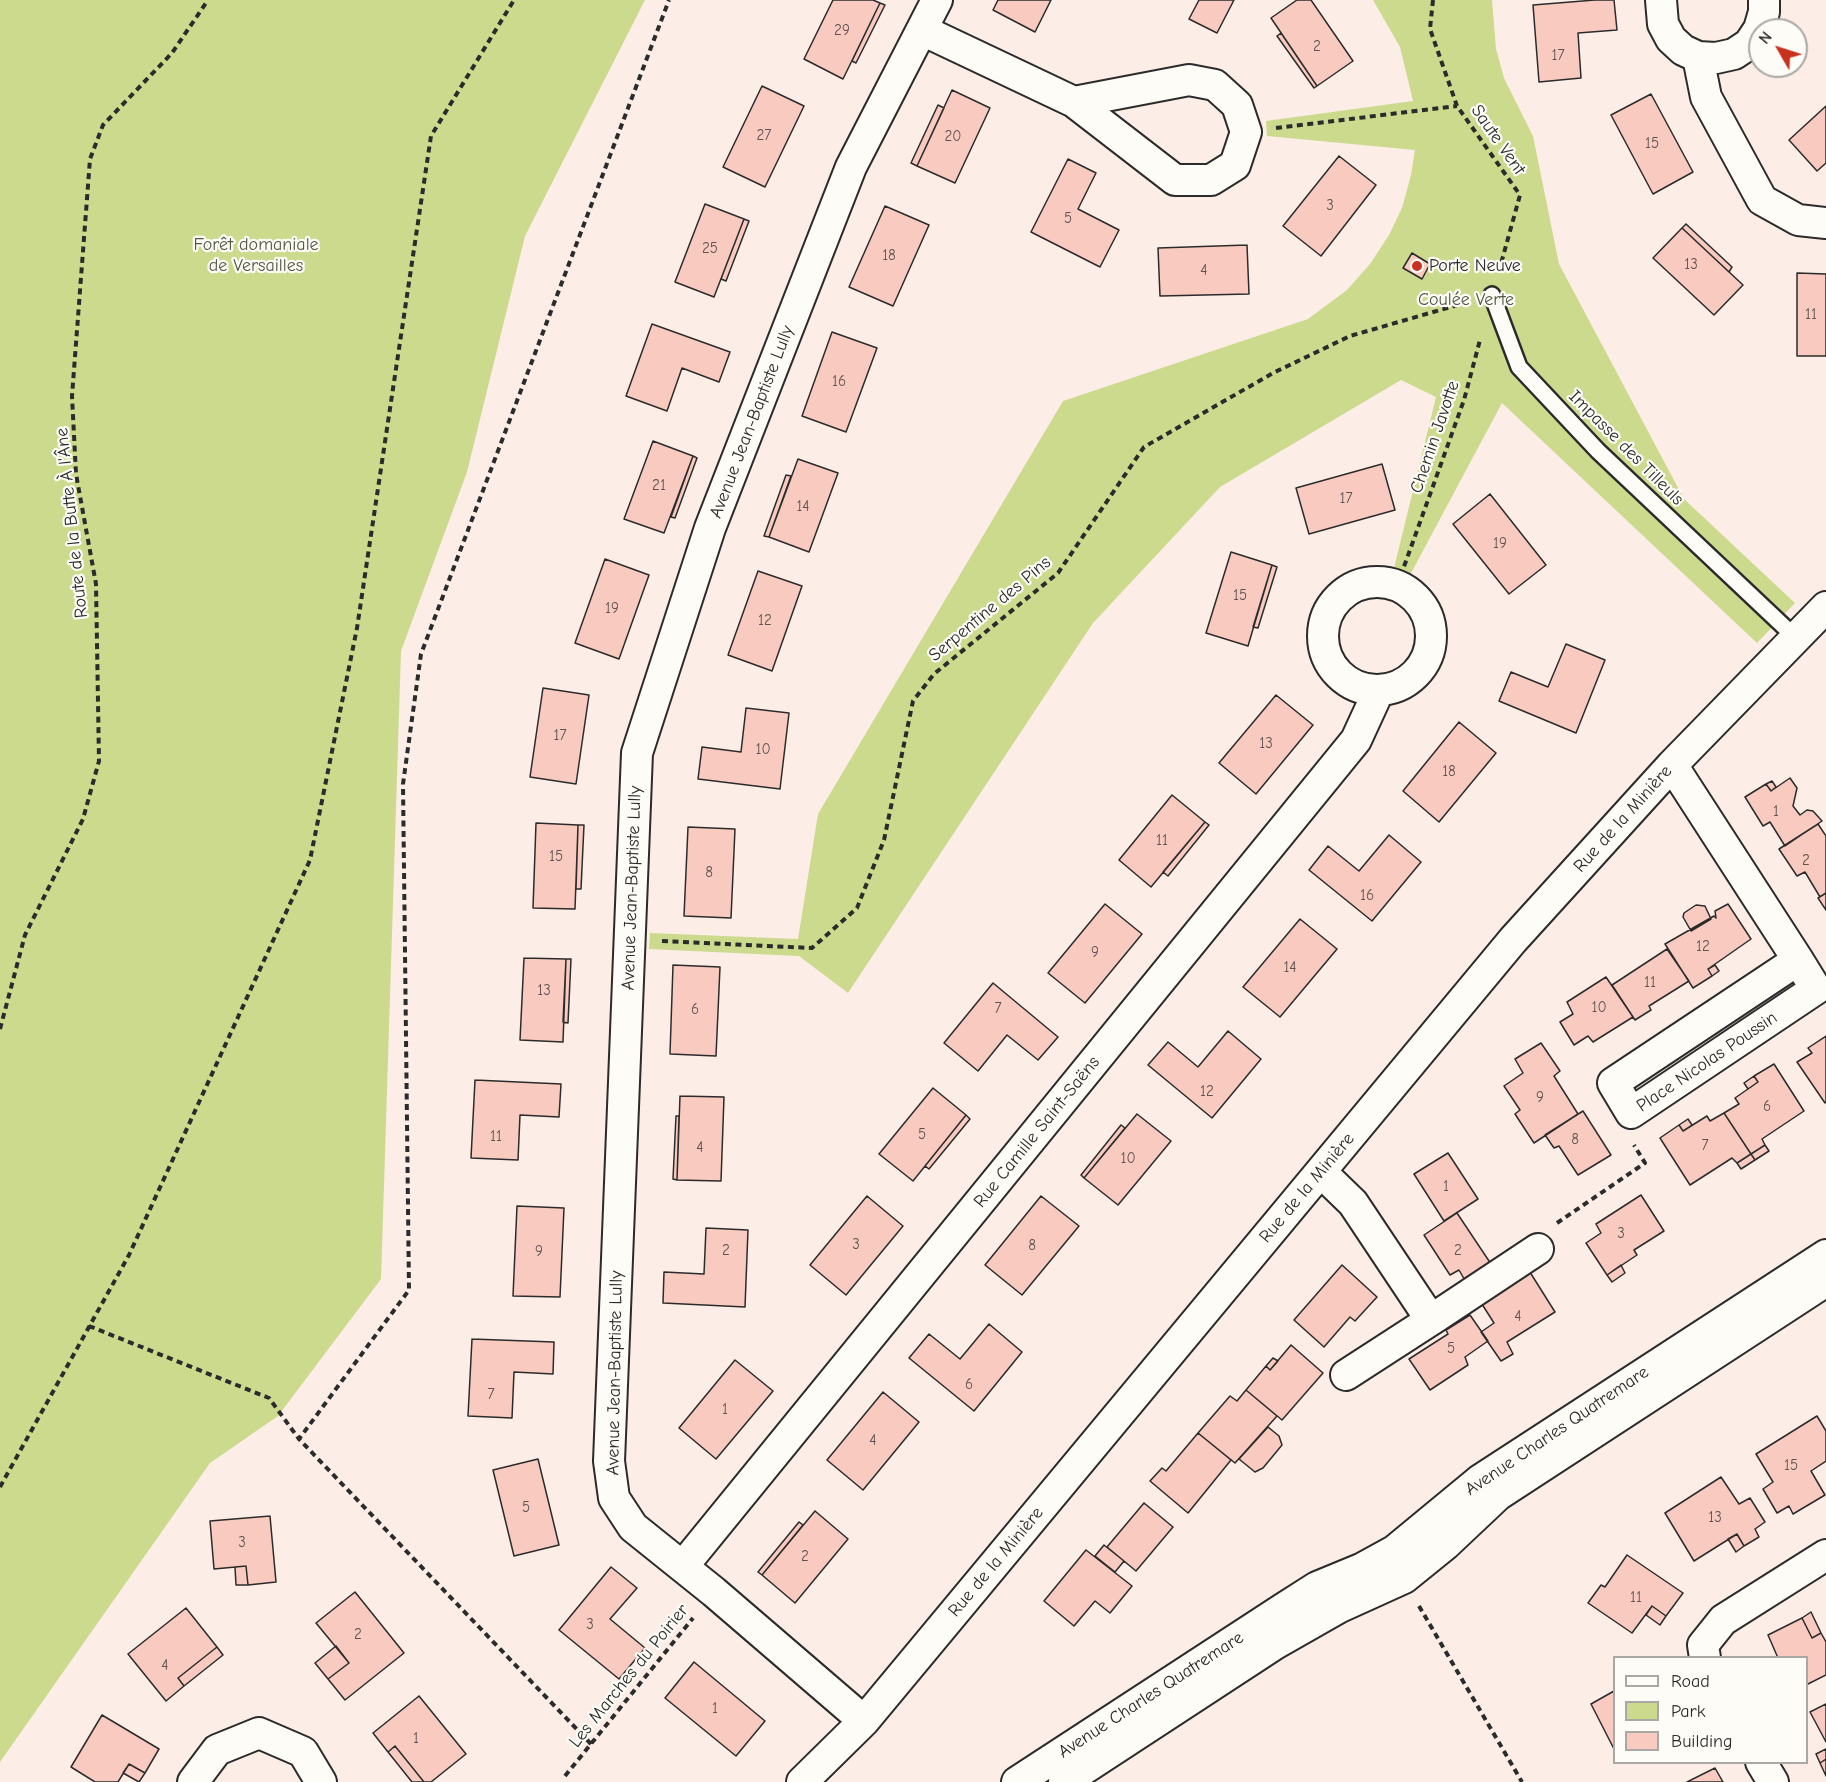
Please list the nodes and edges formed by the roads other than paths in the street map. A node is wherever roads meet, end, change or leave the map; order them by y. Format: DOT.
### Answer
graph roads {
  1 [pos="937,0"];
  2 [pos="1660,0"];
  3 [pos="1764,0"];
  4 [pos="922,30"];
  5 [pos="1698,57"];
  6 [pos="1074,102"];
  7 [pos="1826,223"];
  8 [pos="1492,295"];
  9 [pos="1826,607"];
  10 [pos="1795,637"];
  11 [pos="1379,690"];
  12 [pos="1672,765"];
  13 [pos="1798,960"];
  14 [pos="1821,986"];
  15 [pos="1321,1172"];
  16 [pos="1538,1249"];
  17 [pos="1826,1255"];
  18 [pos="1826,1281"];
  19 [pos="1431,1320"];
  20 [pos="1346,1375"];
  21 [pos="1826,1555"];
  22 [pos="683,1566"];
  23 [pos="1705,1656"];
  24 [pos="864,1721"];
  25 [pos="1762,1764"];
  26 [pos="193,1782"];
  27 [pos="321,1782"];
  28 [pos="802,1782"];
  29 [pos="1017,1782"];
  30 [pos="1064,1782"];
  31 [pos="1773,1782"];
  1 -- 4 [label="street, Avenue Jean-Baptiste Lully"];
  2 -- 5 [label="street"];
  3 -- 5 [label="street"];
  4 -- 6 [label="street"];
  4 -- 22 [label="street, Avenue Jean-Baptiste Lully"];
  5 -- 7 [label="street"];
  6 -- 6 [label="street"];
  8 -- 10 [label="lane, Impasse des Tilleuls"];
  9 -- 10 [label="street, Rue de la Minière"];
  10 -- 12 [label="street, Rue de la Minière"];
  11 -- 11 [label="street"];
  11 -- 22 [label="street, Rue Camille Saint-Saëns"];
  12 -- 13 [label="street, Place Nicolas Poussin"];
  12 -- 15 [label="street, Rue de la Minière"];
  13 -- 14 [label="street, Place Nicolas Poussin"];
  13 -- 14 [label="street, Place Nicolas Poussin"];
  15 -- 19 [label="street"];
  15 -- 24 [label="street, Rue de la Minière"];
  16 -- 19 [label="street"];
  17 -- 29 [label="street, Avenue Charles Quatremare"];
  18 -- 30 [label="street, Avenue Charles Quatremare"];
  19 -- 20 [label="street"];
  21 -- 23 [label="street"];
  22 -- 24 [label="street, Avenue Jean-Baptiste Lully"];
  24 -- 28 [label="street, Rue de la Minière"];
  25 -- 31 [label="street"];
  26 -- 27 [label="street"];
}
